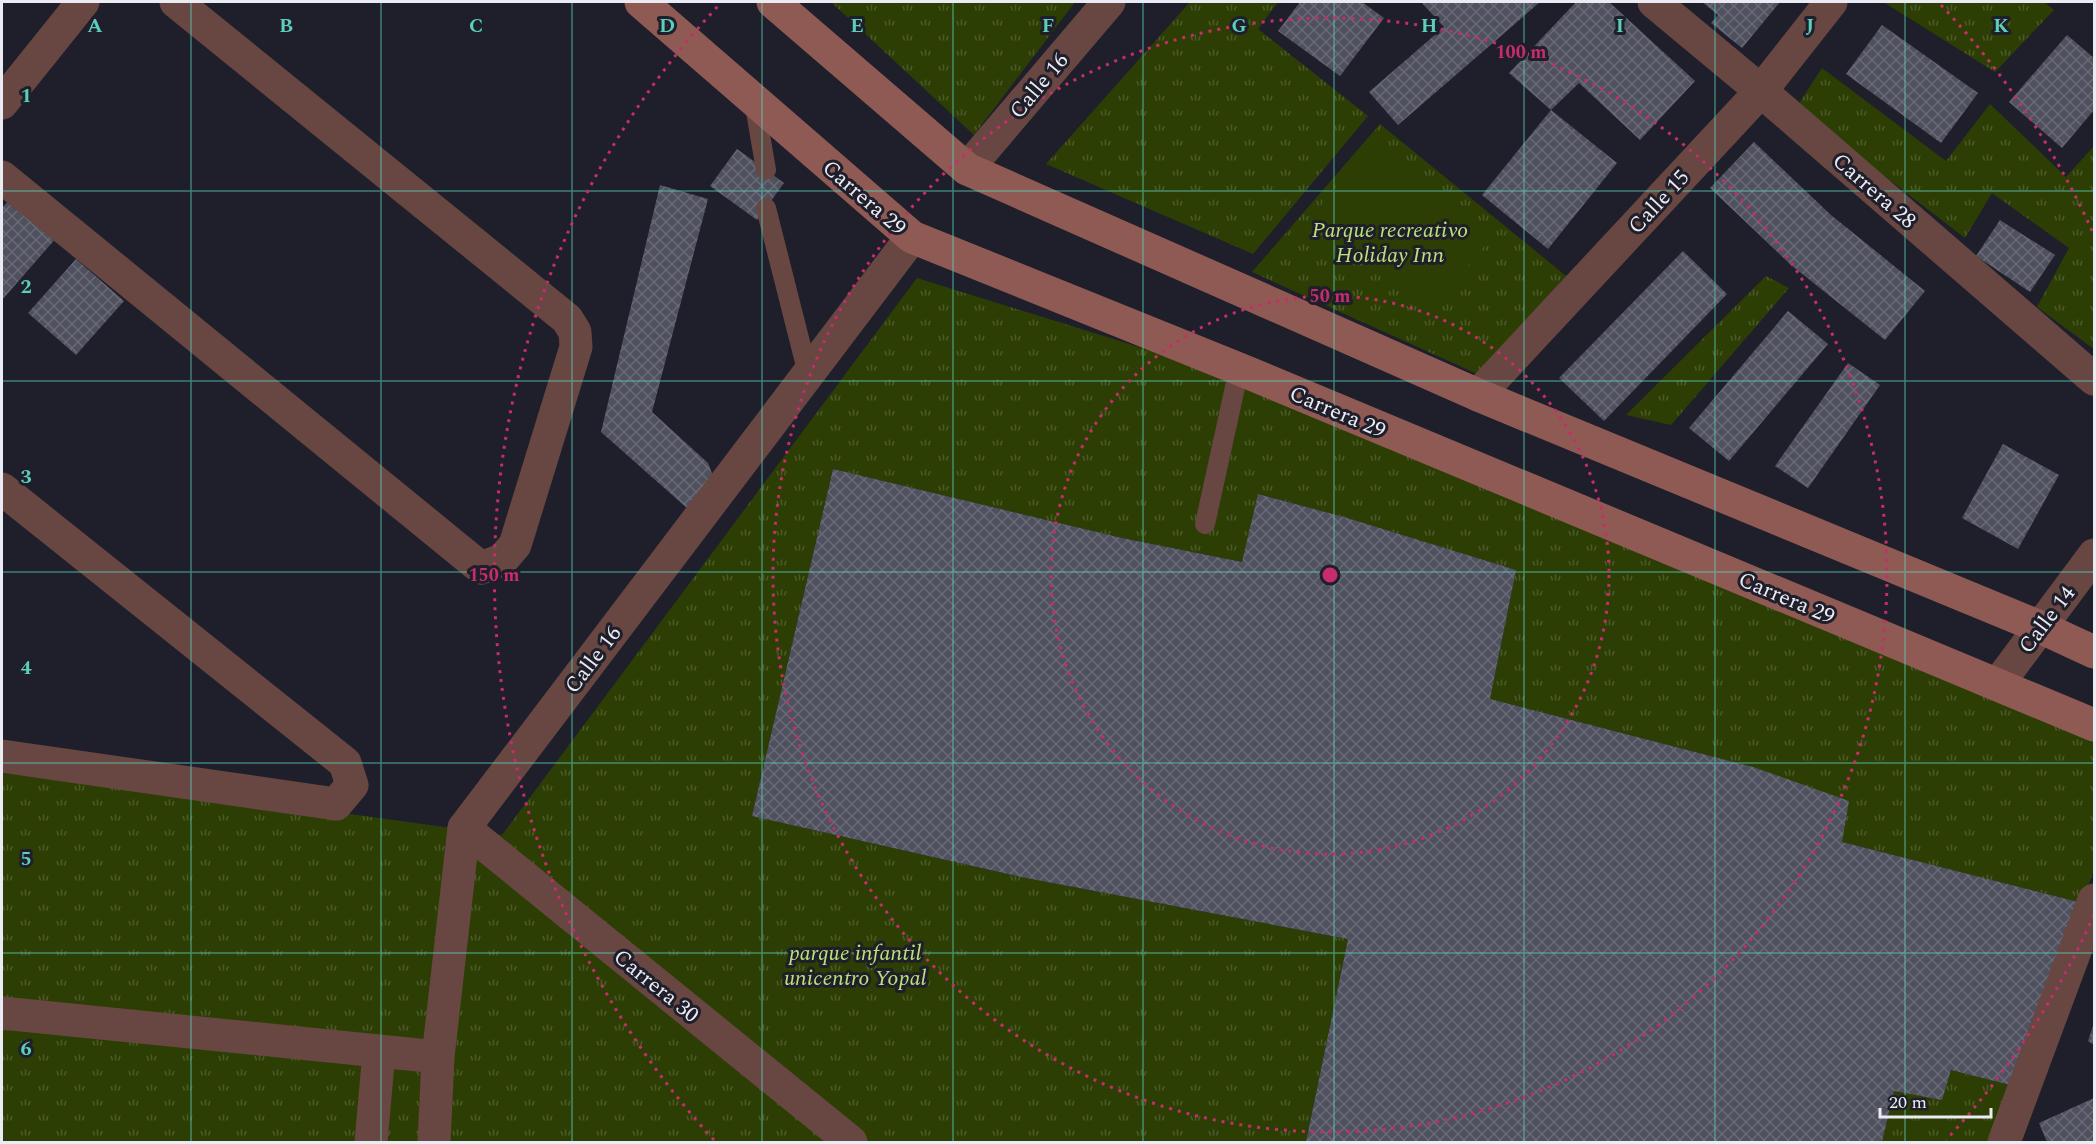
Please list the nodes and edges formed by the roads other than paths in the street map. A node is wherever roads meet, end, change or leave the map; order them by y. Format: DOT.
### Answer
graph roads {
  1 [pos="83,2"];
  2 [pos="176,2"];
  3 [pos="642,2"];
  4 [pos="773,2"];
  5 [pos="1109,2"];
  6 [pos="1654,2"];
  7 [pos="1831,2"];
  8 [pos="1761,91"];
  9 [pos="754,100"];
  10 [pos="2,103"];
  11 [pos="968,169"];
  12 [pos="766,170"];
  13 [pos="2,177"];
  14 [pos="766,208"];
  15 [pos="912,237"];
  16 [pos="1239,369"];
  17 [pos="808,374"];
  18 [pos="2094,379"];
  19 [pos="1478,395"];
  20 [pos="2,489"];
  21 [pos="1205,524"];
  22 [pos="2094,555"];
  23 [pos="2040,627"];
  24 [pos="2094,652"];
  25 [pos="1998,684"];
  26 [pos="2094,725"];
  27 [pos="2,756"];
  28 [pos="464,828"];
  29 [pos="2094,900"];
  30 [pos="2,1013"];
  31 [pos="380,1052"];
  32 [pos="438,1057"];
  33 [pos="371,1143"];
  34 [pos="434,1143"];
  35 [pos="851,1143"];
  36 [pos="2004,1143"];
  1 -- 10 [label="street"];
  2 -- 13 [label="street"];
  3 -- 9 [label="main road, Carrera 29"];
  4 -- 11 [label="main road"];
  5 -- 11 [label="street, Calle 16"];
  6 -- 8 [label="street, Carrera 28"];
  7 -- 8 [label="street, Calle 15"];
  8 -- 18 [label="street, Carrera 28"];
  8 -- 19 [label="street, Calle 15"];
  9 -- 12 [label="lane"];
  9 -- 15 [label="main road, Carrera 29"];
  11 -- 19 [label="main road"];
  14 -- 17 [label="lane"];
  15 -- 16 [label="main road, Carrera 29"];
  15 -- 17 [label="street, Calle 16"];
  16 -- 21 [label="lane"];
  16 -- 25 [label="main road, Carrera 29"];
  17 -- 28 [label="street, Calle 16"];
  19 -- 23 [label="main road"];
  20 -- 27 [label="street"];
  22 -- 23 [label="street, Calle 14"];
  23 -- 24 [label="main road"];
  23 -- 25 [label="street, Calle 14"];
  25 -- 26 [label="main road, Carrera 29"];
  28 -- 32 [label="street"];
  28 -- 35 [label="street, Carrera 30"];
  29 -- 36 [label="street"];
  30 -- 31 [label="street"];
  31 -- 32 [label="street"];
  31 -- 33 [label="street"];
  32 -- 34 [label="street"];
}
